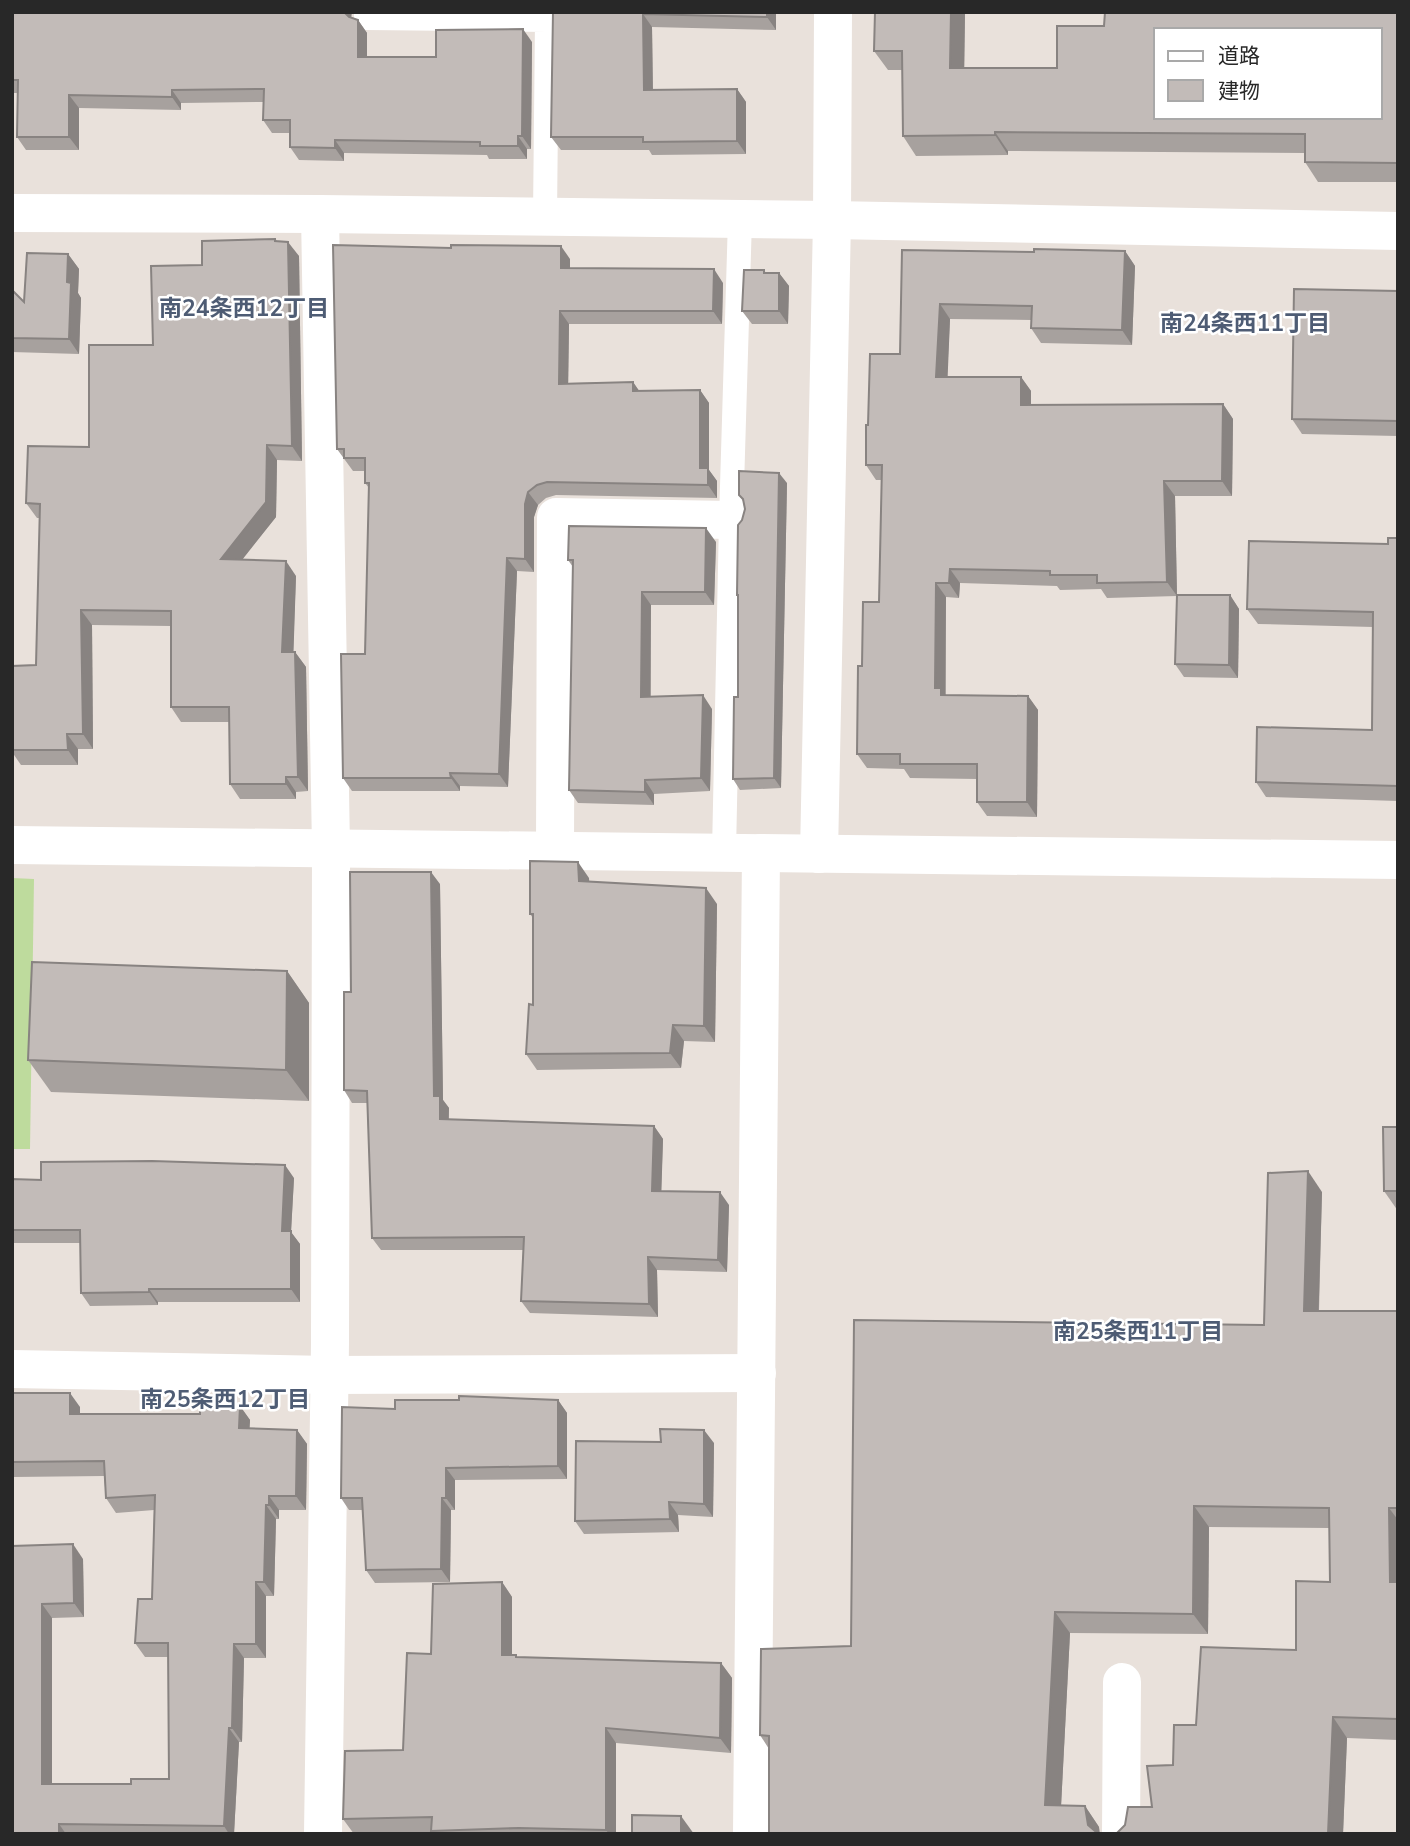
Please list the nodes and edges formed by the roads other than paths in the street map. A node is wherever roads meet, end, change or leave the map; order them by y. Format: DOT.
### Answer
graph roads {
  1 [pos="366,12"];
  2 [pos="833,12"];
  3 [pos="12,213"];
  4 [pos="320,214"];
  5 [pos="545,216"];
  6 [pos="740,219"];
  7 [pos="831,219"];
  8 [pos="1398,231"];
  9 [pos="731,520"];
  10 [pos="12,845"];
  11 [pos="331,848"];
  12 [pos="555,850"];
  13 [pos="743,853"];
  14 [pos="819,854"];
  15 [pos="1398,860"];
  16 [pos="12,1369"];
  17 [pos="757,1373"];
  18 [pos="329,1375"];
  19 [pos="1122,1682"];
  20 [pos="323,1834"];
  21 [pos="752,1834"];
  22 [pos="1121,1834"];
  1 -- 5 [label="lane"];
  2 -- 7 [label="street"];
  3 -- 4 [label="street"];
  4 -- 5 [label="street"];
  4 -- 11 [label="street"];
  5 -- 6 [label="street"];
  6 -- 7 [label="street"];
  6 -- 9 [label="lane"];
  7 -- 8 [label="street"];
  7 -- 14 [label="street"];
  9 -- 12 [label="street"];
  9 -- 13 [label="lane"];
  10 -- 11 [label="street"];
  11 -- 12 [label="street"];
  11 -- 18 [label="street"];
  12 -- 13 [label="street"];
  13 -- 14 [label="street"];
  13 -- 17 [label="street"];
  14 -- 15 [label="street"];
  16 -- 18 [label="street"];
  17 -- 18 [label="street"];
  17 -- 21 [label="street"];
  18 -- 20 [label="street"];
  19 -- 22 [label="street"];
}
